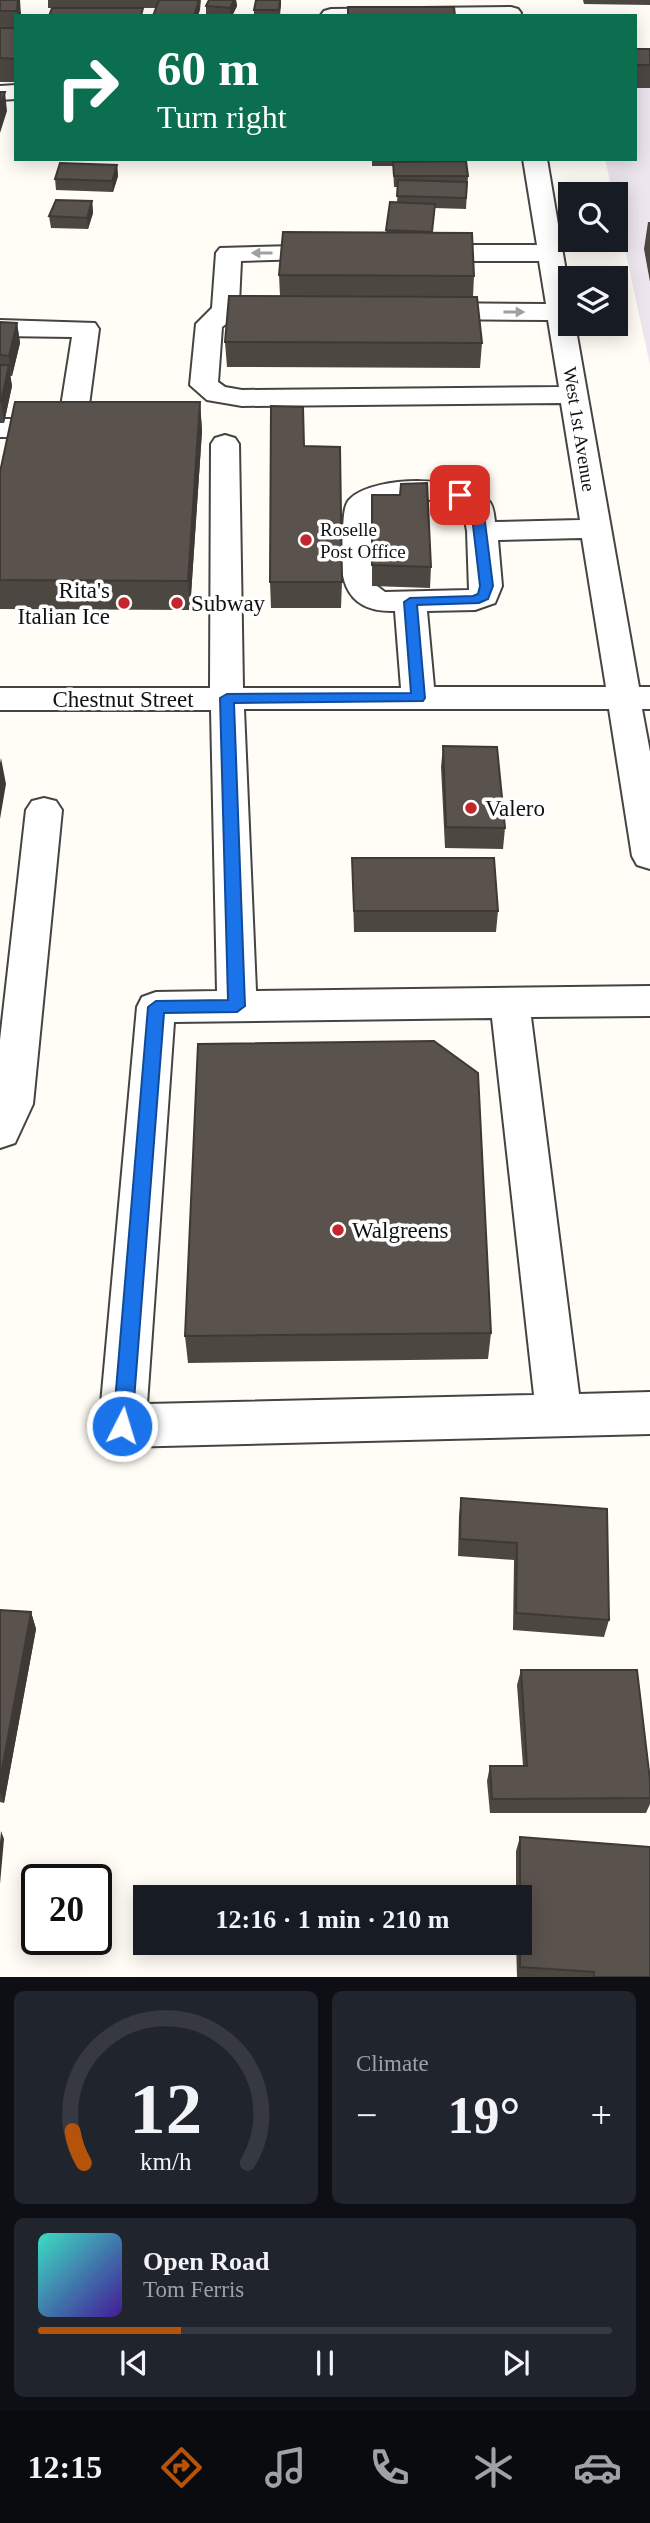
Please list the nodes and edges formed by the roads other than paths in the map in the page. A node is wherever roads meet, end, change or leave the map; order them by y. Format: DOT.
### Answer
graph roads {
  1 [pos="510,9"];
  2 [pos="361,14"];
  3 [pos="535,161"];
  4 [pos="355,253"];
  5 [pos="397,253"];
  6 [pos="551,253"];
  7 [pos="558,294"];
  8 [pos="226,311"];
  9 [pos="309,311"];
  10 [pos="407,311"];
  11 [pos="558,312"];
  12 [pos="0,328"];
  13 [pos="565,336"];
  14 [pos="574,395"];
  15 [pos="0,428"];
  16 [pos="225,444"];
  17 [pos="597,529"];
  18 [pos="482,531"];
  19 [pos="410,602"];
  20 [pos="227,698"];
  21 [pos="418,698"];
  22 [pos="637,698"];
  23 [pos="0,699"];
  24 [pos="44,810"];
  25 [pos="650,856"];
  26 [pos="650,1001"];
  27 [pos="510,1003"];
  28 [pos="237,1006"];
  29 [pos="0,1131"];
  30 [pos="650,1413"];
  31 [pos="559,1415"];
  1 -- 2 [label="street"];
  3 -- 6 [label="street, West 1st Avenue"];
  4 -- 8 [label="street, one-way"];
  5 -- 6 [label="street"];
  6 -- 7 [label="street, West 1st Avenue"];
  8 -- 9 [label="street"];
  8 -- 14 [label="street"];
  10 -- 11 [label="street, one-way"];
  12 -- 15 [label="street"];
  13 -- 14 [label="street, West 1st Avenue"];
  14 -- 17 [label="street, West 1st Avenue"];
  16 -- 20 [label="street"];
  17 -- 18 [label="street"];
  17 -- 22 [label="street, West 1st Avenue"];
  18 -- 19 [label="street"];
  18 -- 19 [label="street"];
  19 -- 21 [label="street"];
  20 -- 21 [label="street, Chestnut Street"];
  20 -- 23 [label="street, Chestnut Street"];
  20 -- 28 [label="street"];
  21 -- 22 [label="street, Chestnut Street"];
  22 -- 25 [label="street, West 1st Avenue"];
  24 -- 29 [label="street"];
  26 -- 27 [label="street"];
  27 -- 28 [label="street"];
  27 -- 31 [label="street"];
  28 -- 31 [label="street"];
  30 -- 31 [label="street"];
}
